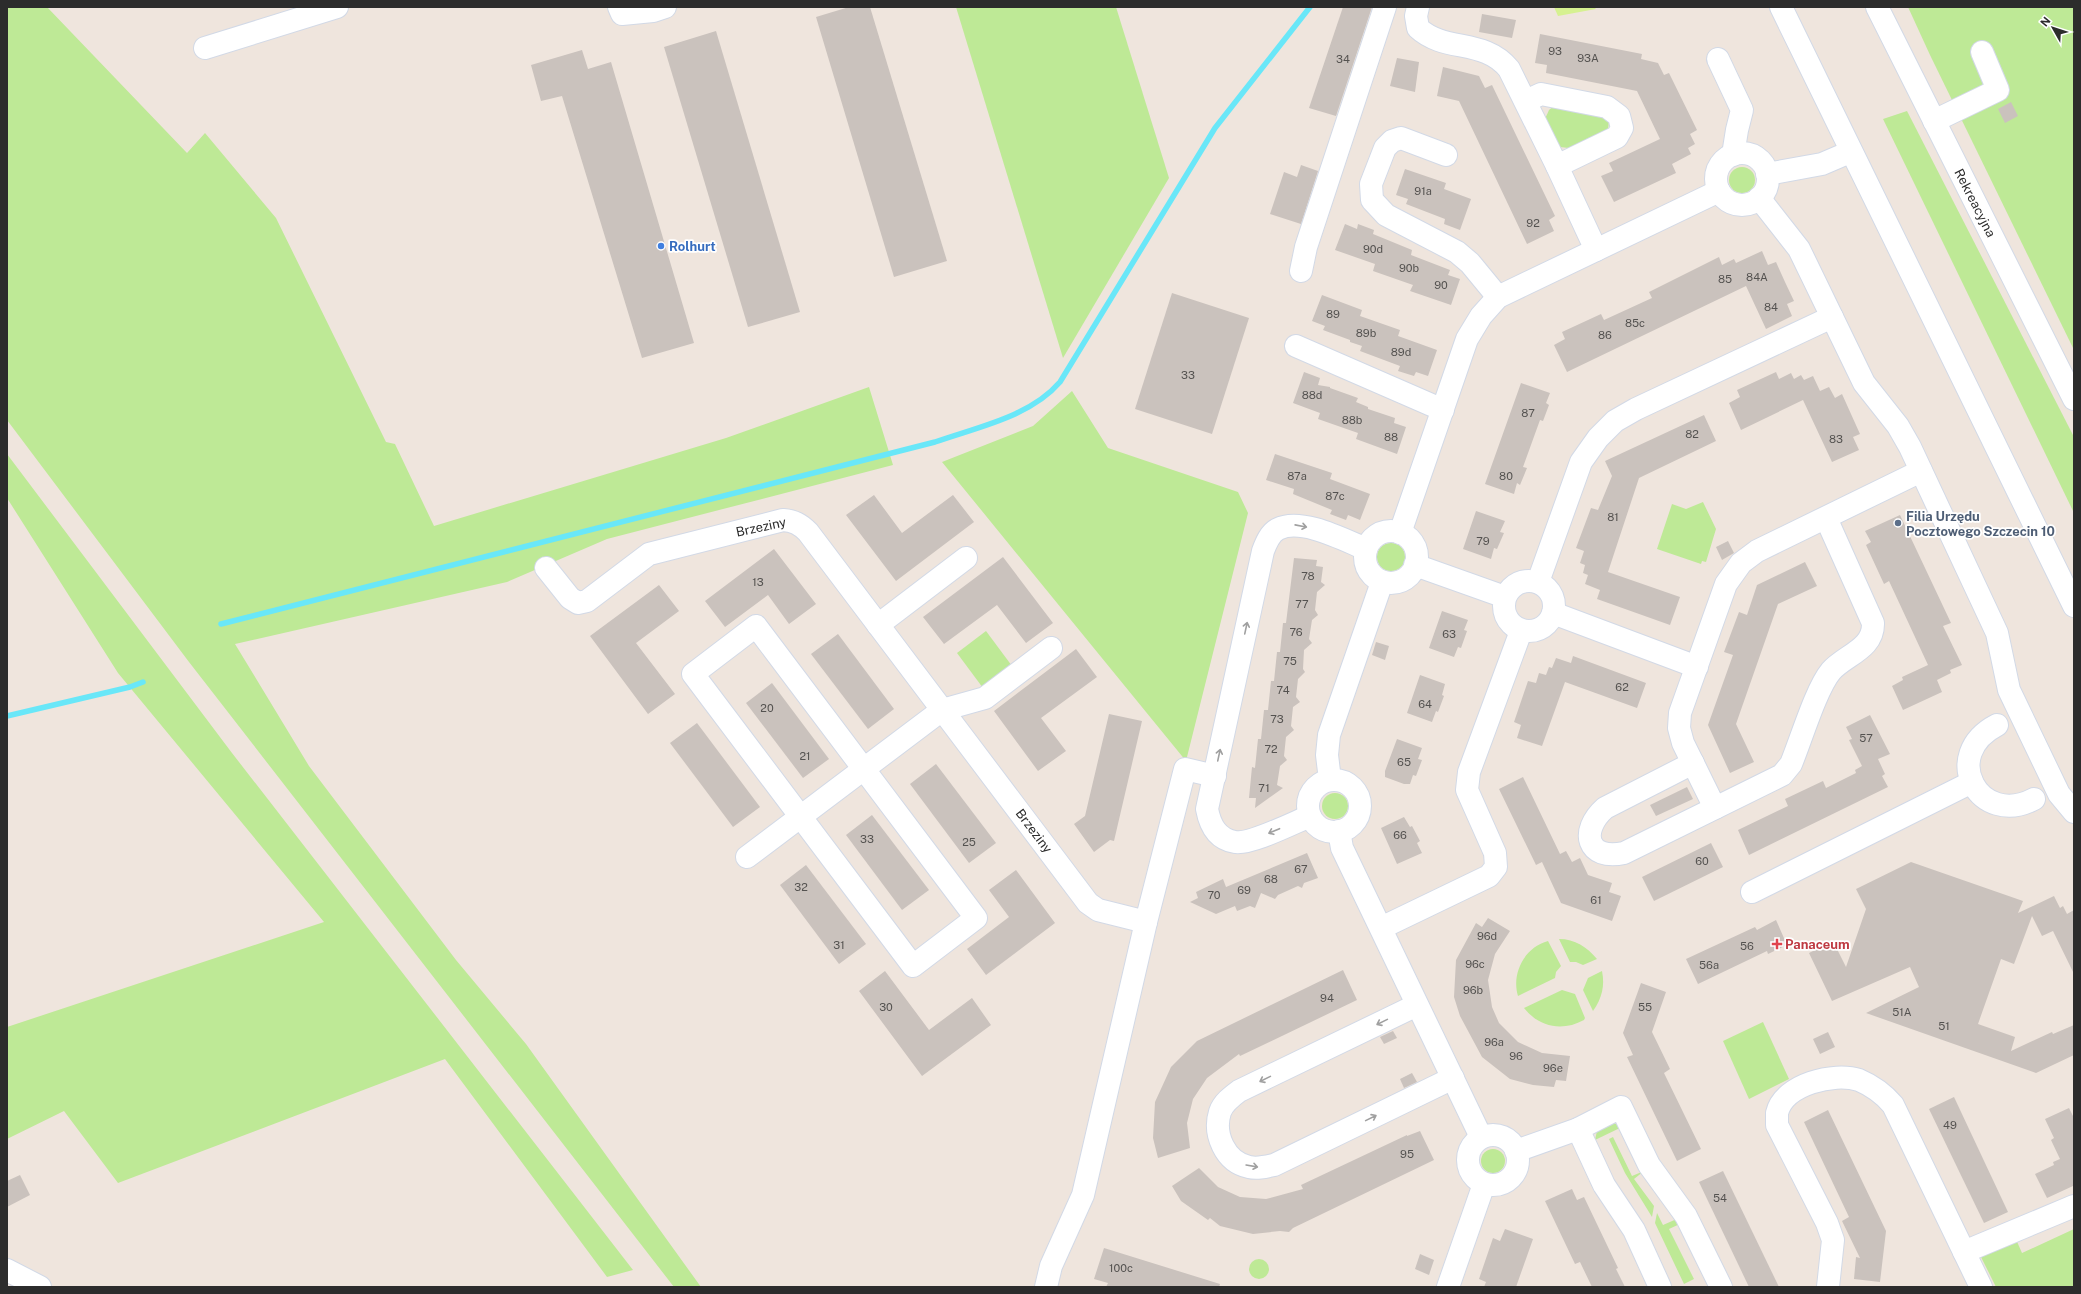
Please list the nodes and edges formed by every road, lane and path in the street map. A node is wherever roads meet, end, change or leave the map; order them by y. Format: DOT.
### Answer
graph roads {
  1 [pos="337,7"];
  2 [pos="619,7"];
  3 [pos="665,7"];
  4 [pos="1385,7"];
  5 [pos="1418,7"];
  6 [pos="1781,7"];
  7 [pos="1877,7"];
  8 [pos="205,48"];
  9 [pos="1982,52"];
  10 [pos="1718,59"];
  11 [pos="1526,101"];
  12 [pos="1934,122"];
  13 [pos="1850,152"];
  14 [pos="1446,155"];
  15 [pos="1733,155"];
  16 [pos="1557,166"];
  17 [pos="1767,174"];
  18 [pos="1719,191"];
  19 [pos="1759,198"];
  20 [pos="1596,250"];
  21 [pos="1301,271"];
  22 [pos="1498,297"];
  23 [pos="1832,317"];
  24 [pos="1296,346"];
  25 [pos="2074,399"];
  26 [pos="1442,410"];
  27 [pos="1921,471"];
  28 [pos="1826,518"];
  29 [pos="1400,533"];
  30 [pos="1366,549"];
  31 [pos="966,558"];
  32 [pos="1415,565"];
  33 [pos="546,568"];
  34 [pos="1382,582"];
  35 [pos="1538,582"];
  36 [pos="1505,597"];
  37 [pos="2074,606"];
  38 [pos="1554,613"];
  39 [pos="878,625"];
  40 [pos="1521,631"];
  41 [pos="1051,648"];
  42 [pos="1697,667"];
  43 [pos="942,710"];
  44 [pos="1997,725"];
  45 [pos="1694,764"];
  46 [pos="863,769"];
  47 [pos="1215,776"];
  48 [pos="1330,780"];
  49 [pos="1972,782"];
  50 [pos="2034,799"];
  51 [pos="1715,808"];
  52 [pos="2074,812"];
  53 [pos="800,816"];
  54 [pos="1310,816"];
  55 [pos="1339,831"];
  56 [pos="748,856"];
  57 [pos="1752,892"];
  58 [pos="1146,922"];
  59 [pos="1381,928"];
  60 [pos="1417,1005"];
  61 [pos="1453,1078"];
  62 [pos="1578,1129"];
  63 [pos="1481,1137"];
  64 [pos="1516,1151"];
  65 [pos="1484,1184"];
  66 [pos="2074,1206"];
  67 [pos="1964,1252"];
  68 [pos="7,1270"];
  69 [pos="40,1287"];
  70 [pos="1046,1287"];
  71 [pos="1448,1287"];
  72 [pos="1660,1287"];
  73 [pos="1721,1287"];
  74 [pos="1828,1287"];
  75 [pos="1980,1287"];
  1 -- 8 [label="street"];
  2 -- 3 [label="street"];
  4 -- 21 [label="street"];
  5 -- 11 [label="street"];
  6 -- 13 [label="street"];
  7 -- 12 [label="street, Rekreacyjna"];
  9 -- 12 [label="street"];
  10 -- 15 [label="street"];
  11 -- 16 [label="street"];
  11 -- 16 [label="street"];
  12 -- 25 [label="street, Rekreacyjna"];
  13 -- 17 [label="street"];
  13 -- 37 [label="street"];
  14 -- 22 [label="street"];
  15 -- 17 [label="street"];
  15 -- 18 [label="street"];
  16 -- 20 [label="street"];
  17 -- 19 [label="street"];
  18 -- 19 [label="street"];
  18 -- 20 [label="street"];
  19 -- 23 [label="street"];
  20 -- 22 [label="street"];
  22 -- 26 [label="street"];
  23 -- 27 [label="street"];
  23 -- 35 [label="street"];
  24 -- 26 [label="street"];
  26 -- 29 [label="street"];
  27 -- 28 [label="street"];
  27 -- 52 [label="street"];
  28 -- 42 [label="street"];
  28 -- 51 [label="street"];
  29 -- 30 [label="street"];
  29 -- 32 [label="street"];
  30 -- 34 [label="street"];
  47 -- 30 [label="street, one-way"];
  31 -- 39 [label="street"];
  32 -- 34 [label="street"];
  32 -- 36 [label="street"];
  33 -- 39 [label="street, Brzeziny"];
  34 -- 48 [label="street"];
  35 -- 36 [label="street"];
  35 -- 38 [label="street"];
  36 -- 40 [label="street"];
  38 -- 40 [label="street"];
  38 -- 42 [label="street"];
  39 -- 43 [label="street, Brzeziny"];
  40 -- 59 [label="street"];
  41 -- 43 [label="street"];
  42 -- 45 [label="street"];
  43 -- 46 [label="street"];
  43 -- 58 [label="street, Brzeziny"];
  44 -- 49 [label="street"];
  45 -- 51 [label="street"];
  45 -- 51 [label="street"];
  46 -- 53 [label="street"];
  46 -- 53 [label="street"];
  46 -- 53 [label="street"];
  54 -- 47 [label="street, one-way"];
  47 -- 58 [label="street"];
  48 -- 54 [label="street"];
  48 -- 55 [label="street"];
  49 -- 50 [label="street"];
  49 -- 57 [label="street"];
  53 -- 56 [label="street"];
  54 -- 55 [label="street"];
  55 -- 59 [label="street"];
  58 -- 70 [label="street"];
  59 -- 60 [label="street"];
  60 -- 61 [label="street"];
  60 -- 61 [label="street, one-way"];
  61 -- 63 [label="street"];
  62 -- 64 [label="street"];
  62 -- 72 [label="street"];
  62 -- 73 [label="street"];
  63 -- 64 [label="street"];
  63 -- 65 [label="street"];
  64 -- 65 [label="street"];
  65 -- 71 [label="street"];
  66 -- 67 [label="street"];
  67 -- 74 [label="street"];
  67 -- 75 [label="street"];
  68 -- 69 [label="street"];
}
